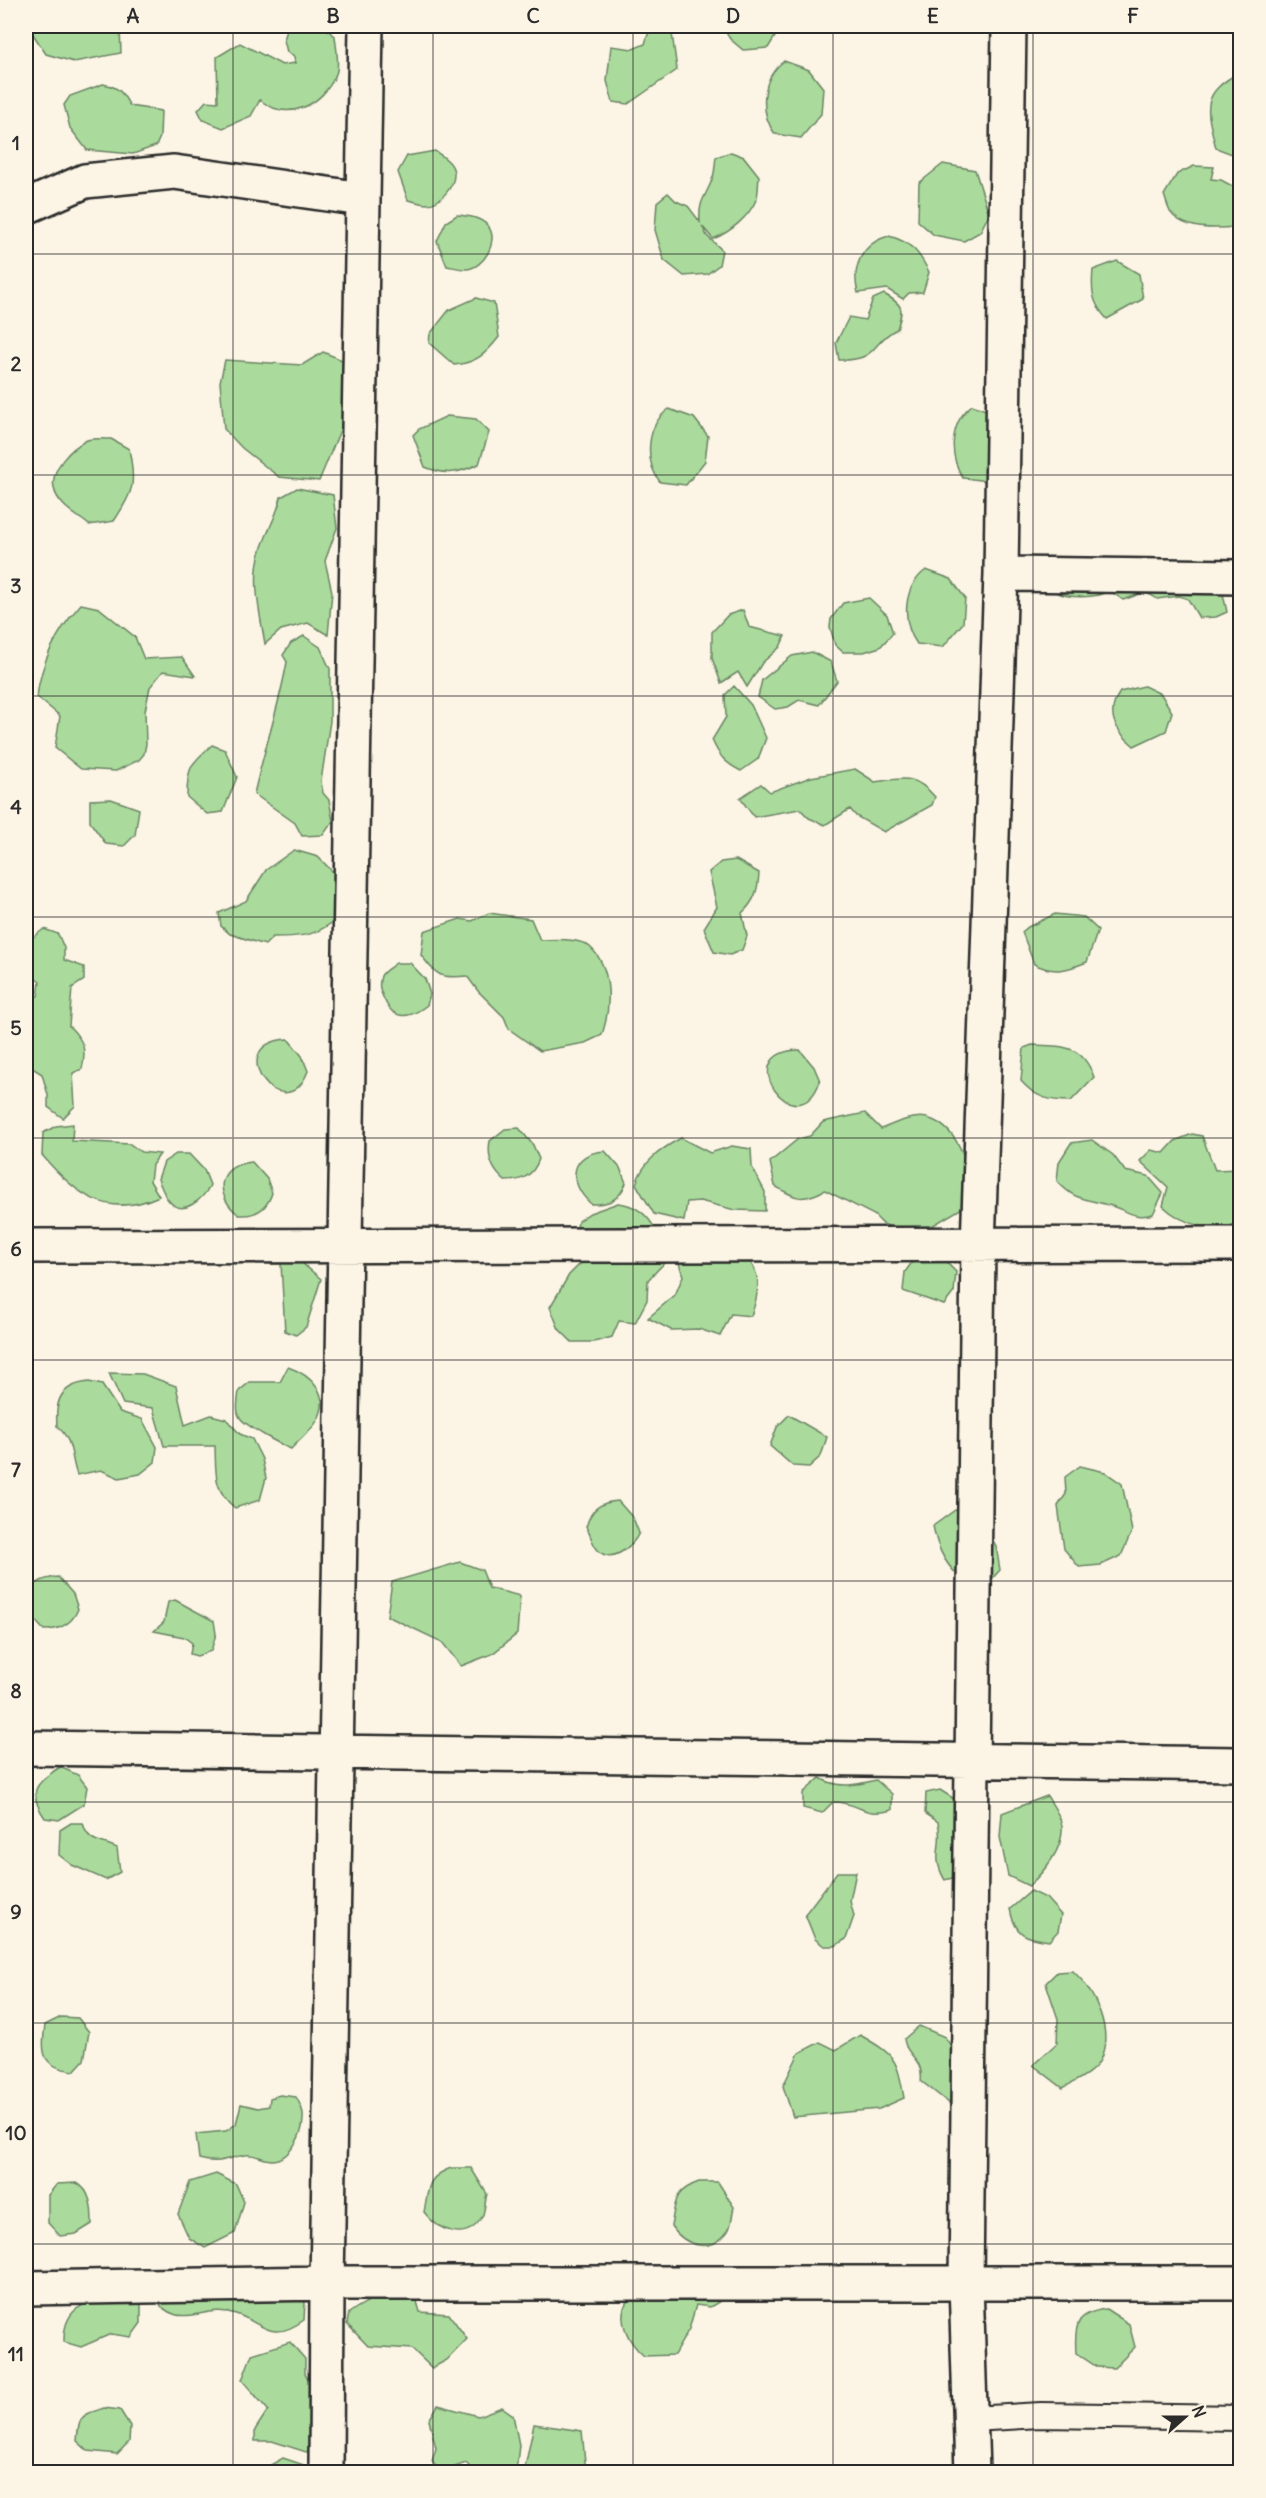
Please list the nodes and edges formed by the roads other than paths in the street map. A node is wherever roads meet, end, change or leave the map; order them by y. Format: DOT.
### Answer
graph roads {
  1 [pos="366,26"];
  2 [pos="1009,26"];
  3 [pos="362,199"];
  4 [pos="26,207"];
  5 [pos="1001,574"];
  6 [pos="1240,577"];
  7 [pos="1240,1244"];
  8 [pos="345,1245"];
  9 [pos="26,1246"];
  10 [pos="978,1246"];
  11 [pos="26,1748"];
  12 [pos="336,1752"];
  13 [pos="971,1759"];
  14 [pos="1240,1764"];
  15 [pos="327,2283"];
  16 [pos="966,2283"];
  17 [pos="1240,2283"];
  18 [pos="26,2289"];
  19 [pos="1240,2418"];
  20 [pos="971,2419"];
  21 [pos="326,2472"];
  22 [pos="972,2472"];
  1 -- 3 [label="street"];
  2 -- 5 [label="street"];
  3 -- 4 [label="street"];
  3 -- 8 [label="street"];
  5 -- 6 [label="street"];
  5 -- 10 [label="street"];
  7 -- 10 [label="street"];
  8 -- 9 [label="street"];
  8 -- 10 [label="street"];
  8 -- 12 [label="street"];
  10 -- 13 [label="street"];
  11 -- 12 [label="street"];
  12 -- 13 [label="street"];
  12 -- 15 [label="street"];
  13 -- 14 [label="street"];
  13 -- 16 [label="street"];
  15 -- 16 [label="street"];
  15 -- 18 [label="street"];
  15 -- 21 [label="street"];
  16 -- 17 [label="street"];
  16 -- 20 [label="street"];
  19 -- 20 [label="lane"];
  20 -- 22 [label="street"];
}
